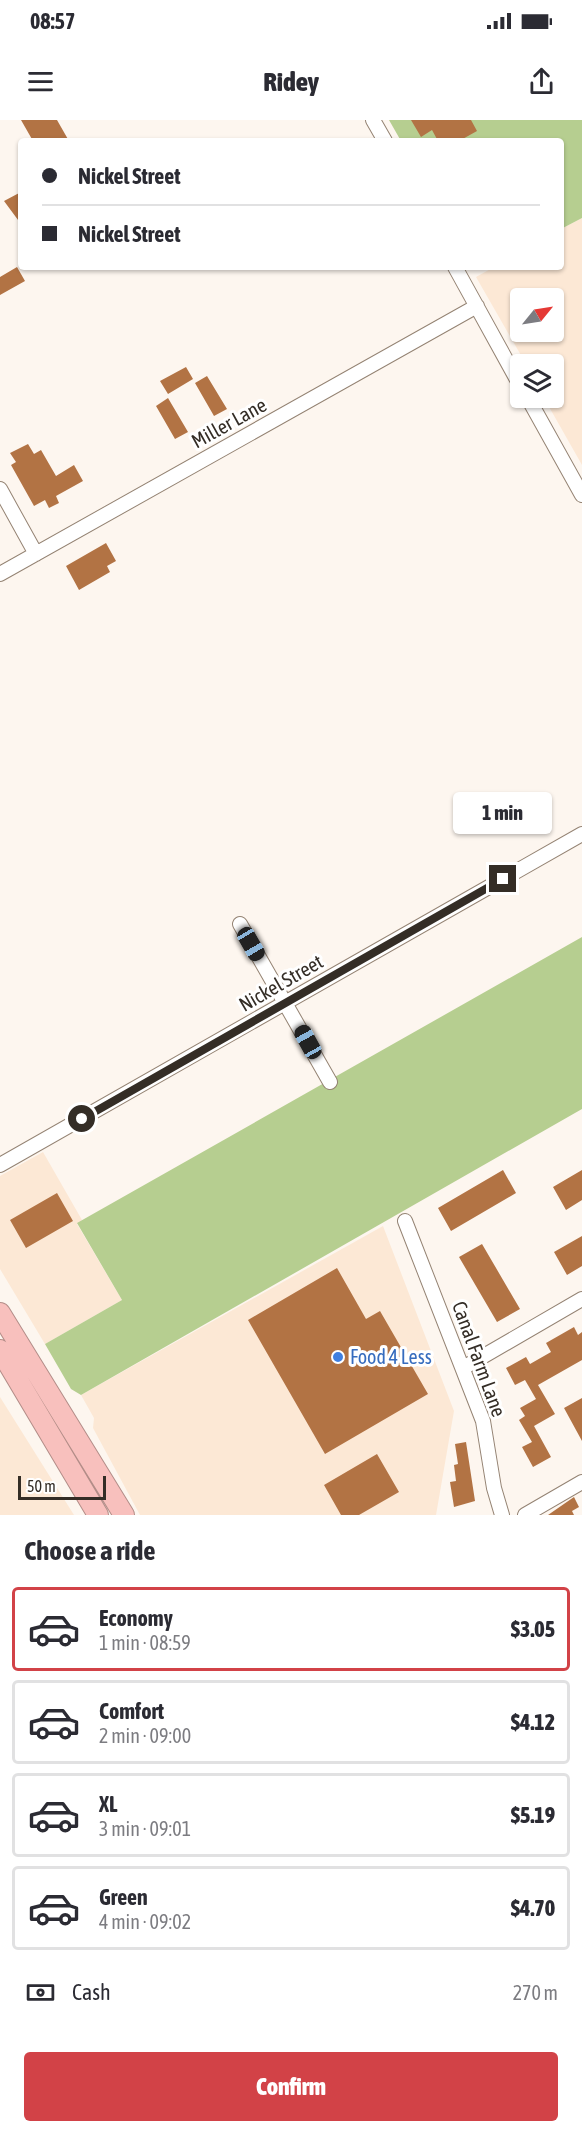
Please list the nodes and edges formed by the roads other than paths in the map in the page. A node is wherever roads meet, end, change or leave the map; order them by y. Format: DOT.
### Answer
graph roads {
  1 [pos="373,120"];
  2 [pos="383,138"];
  3 [pos="457,270"];
  4 [pos="477,306"];
  5 [pos="510,366"];
  6 [pos="534,408"];
  7 [pos="0,489"];
  8 [pos="582,495"];
  9 [pos="36,554"];
  10 [pos="0,574"];
  11 [pos="582,834"];
  12 [pos="240,924"];
  13 [pos="285,1003"];
  14 [pos="330,1082"];
  15 [pos="0,1165"];
  16 [pos="405,1221"];
  17 [pos="582,1299"];
  18 [pos="0,1313"];
  19 [pos="0,1350"];
  20 [pos="463,1368"];
  21 [pos="582,1482"];
  22 [pos="98,1515"];
  23 [pos="124,1515"];
  24 [pos="502,1515"];
  25 [pos="525,1515"];
  1 -- 2 [label="street"];
  3 -- 4 [label="street"];
  4 -- 5 [label="street"];
  4 -- 9 [label="street, Miller Lane"];
  6 -- 8 [label="street"];
  7 -- 9 [label="street"];
  9 -- 10 [label="street, Miller Lane"];
  11 -- 13 [label="street, Nickel Street"];
  12 -- 13 [label="street"];
  13 -- 14 [label="street"];
  13 -- 15 [label="street, Nickel Street"];
  16 -- 20 [label="street, Canal Farm Lane"];
  17 -- 20 [label="street"];
  18 -- 23 [label="highway"];
  19 -- 22 [label="highway"];
  20 -- 24 [label="street, Canal Farm Lane"];
  21 -- 25 [label="street"];
}
